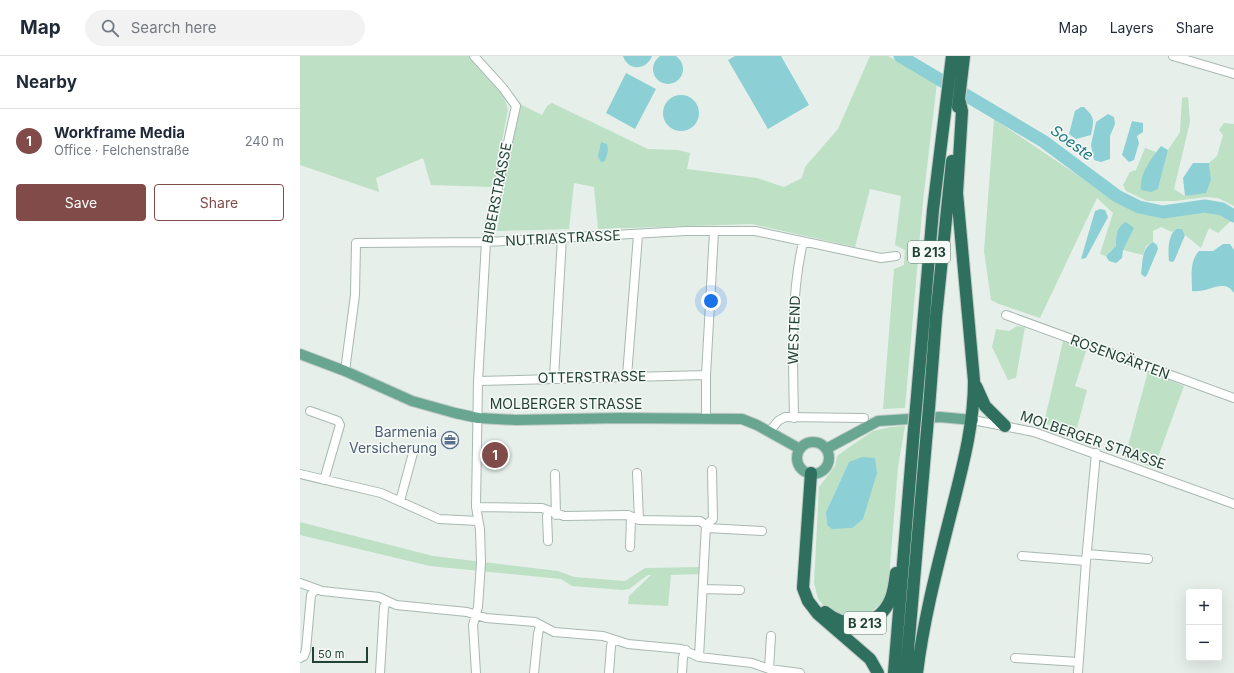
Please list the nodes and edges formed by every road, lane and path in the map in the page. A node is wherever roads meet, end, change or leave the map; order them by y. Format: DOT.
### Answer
graph roads {
  1 [pos="474,56"];
  2 [pos="952,56"];
  3 [pos="964,56"];
  4 [pos="1173,56"];
  5 [pos="1234,74"];
  6 [pos="959,99"];
  7 [pos="714,232"];
  8 [pos="638,235"];
  9 [pos="562,237"];
  10 [pos="486,242"];
  11 [pos="803,242"];
  12 [pos="896,256"];
  13 [pos="1006,315"];
  14 [pos="300,354"];
  15 [pos="345,371"];
  16 [pos="706,374"];
  17 [pos="627,376"];
  18 [pos="554,378"];
  19 [pos="478,381"];
  20 [pos="974,381"];
  21 [pos="1234,398"];
  22 [pos="310,412"];
  23 [pos="478,418"];
  24 [pos="706,418"];
  25 [pos="794,418"];
  26 [pos="864,418"];
  27 [pos="973,420"];
  28 [pos="1005,426"];
  29 [pos="770,431"];
  30 [pos="800,449"];
  31 [pos="826,449"];
  32 [pos="413,453"];
  33 [pos="1096,453"];
  34 [pos="300,468"];
  35 [pos="712,470"];
  36 [pos="637,473"];
  37 [pos="811,473"];
  38 [pos="555,474"];
  39 [pos="304,475"];
  40 [pos="324,480"];
  41 [pos="400,501"];
  42 [pos="1234,504"];
  43 [pos="476,507"];
  44 [pos="552,513"];
  45 [pos="635,519"];
  46 [pos="478,521"];
  47 [pos="906,525"];
  48 [pos="707,526"];
  49 [pos="762,531"];
  50 [pos="548,541"];
  51 [pos="630,547"];
  52 [pos="806,549"];
  53 [pos="1022,556"];
  54 [pos="1086,557"];
  55 [pos="1148,559"];
  56 [pos="300,583"];
  57 [pos="316,589"];
  58 [pos="703,589"];
  59 [pos="740,590"];
  60 [pos="386,601"];
  61 [pos="475,615"];
  62 [pos="540,626"];
  63 [pos="771,636"];
  64 [pos="613,639"];
  65 [pos="686,650"];
  66 [pos="698,657"];
  67 [pos="300,658"];
  68 [pos="1015,658"];
  69 [pos="1078,662"];
  70 [pos="757,669"];
  71 [pos="768,669"];
  72 [pos="380,673"];
  73 [pos="476,673"];
  74 [pos="534,673"];
  75 [pos="608,673"];
  76 [pos="682,673"];
  77 [pos="800,673"];
  78 [pos="878,673"];
  79 [pos="894,673"];
  80 [pos="906,673"];
  81 [pos="917,673"];
  82 [pos="1078,673"];
  1 -- 10 [label="street, BIBERSTRASSE"];
  2 -- 47 [label="highway, B 213, bridge"];
  3 -- 6 [label="highway, B 213"];
  4 -- 5 [label="street"];
  6 -- 20 [label="highway, B 213"];
  6 -- 80 [label="highway, B 213, bridge"];
  7 -- 8 [label="street, NUTRIASTRASSE"];
  7 -- 11 [label="street, NUTRIASTRASSE"];
  7 -- 16 [label="street"];
  8 -- 9 [label="street, NUTRIASTRASSE"];
  8 -- 17 [label="street"];
  9 -- 10 [label="street, NUTRIASTRASSE"];
  9 -- 18 [label="street"];
  10 -- 15 [label="street, NUTRIASTRASSE"];
  10 -- 19 [label="street, BIBERSTRASSE"];
  11 -- 12 [label="street, NUTRIASTRASSE"];
  11 -- 25 [label="street, WESTEND"];
  13 -- 21 [label="street, ROSENGÄRTEN"];
  14 -- 15 [label="main road, MOLBERGER STRASSE"];
  15 -- 23 [label="main road, MOLBERGER STRASSE"];
  16 -- 17 [label="street, OTTERSTRASSE"];
  16 -- 24 [label="street"];
  17 -- 18 [label="street, OTTERSTRASSE"];
  18 -- 19 [label="street, OTTERSTRASSE"];
  19 -- 23 [label="street, BIBERSTRASSE"];
  20 -- 27 [label="highway, B 213"];
  20 -- 28 [label="highway, B 213"];
  22 -- 40 [label="street"];
  23 -- 24 [label="main road, MOLBERGER STRASSE"];
  23 -- 43 [label="street, BIBERSTRASSE"];
  24 -- 29 [label="main road, MOLBERGER STRASSE"];
  25 -- 26 [label="street"];
  25 -- 29 [label="street"];
  27 -- 28 [label="street, MOLBERGER STRASSE"];
  27 -- 31 [label="main road, MOLBERGER STRASSE"];
  27 -- 81 [label="highway, B 213"];
  28 -- 33 [label="street, MOLBERGER STRASSE"];
  29 -- 30 [label="main road, MOLBERGER STRASSE"];
  30 -- 31 [label="main road"];
  30 -- 37 [label="main road"];
  31 -- 37 [label="main road"];
  32 -- 41 [label="street"];
  33 -- 42 [label="street, MOLBERGER STRASSE"];
  33 -- 54 [label="street"];
  34 -- 39 [label="street"];
  35 -- 48 [label="street"];
  36 -- 45 [label="street"];
  37 -- 52 [label="highway"];
  38 -- 44 [label="street"];
  39 -- 40 [label="street"];
  40 -- 41 [label="street"];
  41 -- 46 [label="street"];
  43 -- 44 [label="street"];
  43 -- 46 [label="street, BIBERSTRASSE"];
  44 -- 45 [label="street"];
  44 -- 50 [label="street"];
  45 -- 48 [label="street"];
  45 -- 51 [label="street"];
  46 -- 61 [label="street, BIBERSTRASSE"];
  47 -- 52 [label="highway, B 213"];
  47 -- 79 [label="highway, B 213"];
  48 -- 49 [label="street"];
  48 -- 58 [label="street"];
  52 -- 78 [label="highway, B 213"];
  53 -- 54 [label="street"];
  54 -- 55 [label="street"];
  54 -- 69 [label="street"];
  56 -- 57 [label="street"];
  57 -- 60 [label="street"];
  57 -- 67 [label="street"];
  58 -- 59 [label="street"];
  58 -- 66 [label="street"];
  60 -- 61 [label="street"];
  60 -- 72 [label="street"];
  61 -- 62 [label="street"];
  61 -- 73 [label="street, BIBERSTRASSE"];
  62 -- 64 [label="street"];
  62 -- 74 [label="street"];
  63 -- 71 [label="street"];
  64 -- 65 [label="street"];
  64 -- 75 [label="street"];
  65 -- 66 [label="street"];
  65 -- 76 [label="street"];
  66 -- 70 [label="street"];
  68 -- 69 [label="street"];
  69 -- 82 [label="street"];
  70 -- 71 [label="street"];
  71 -- 77 [label="street"];
}
